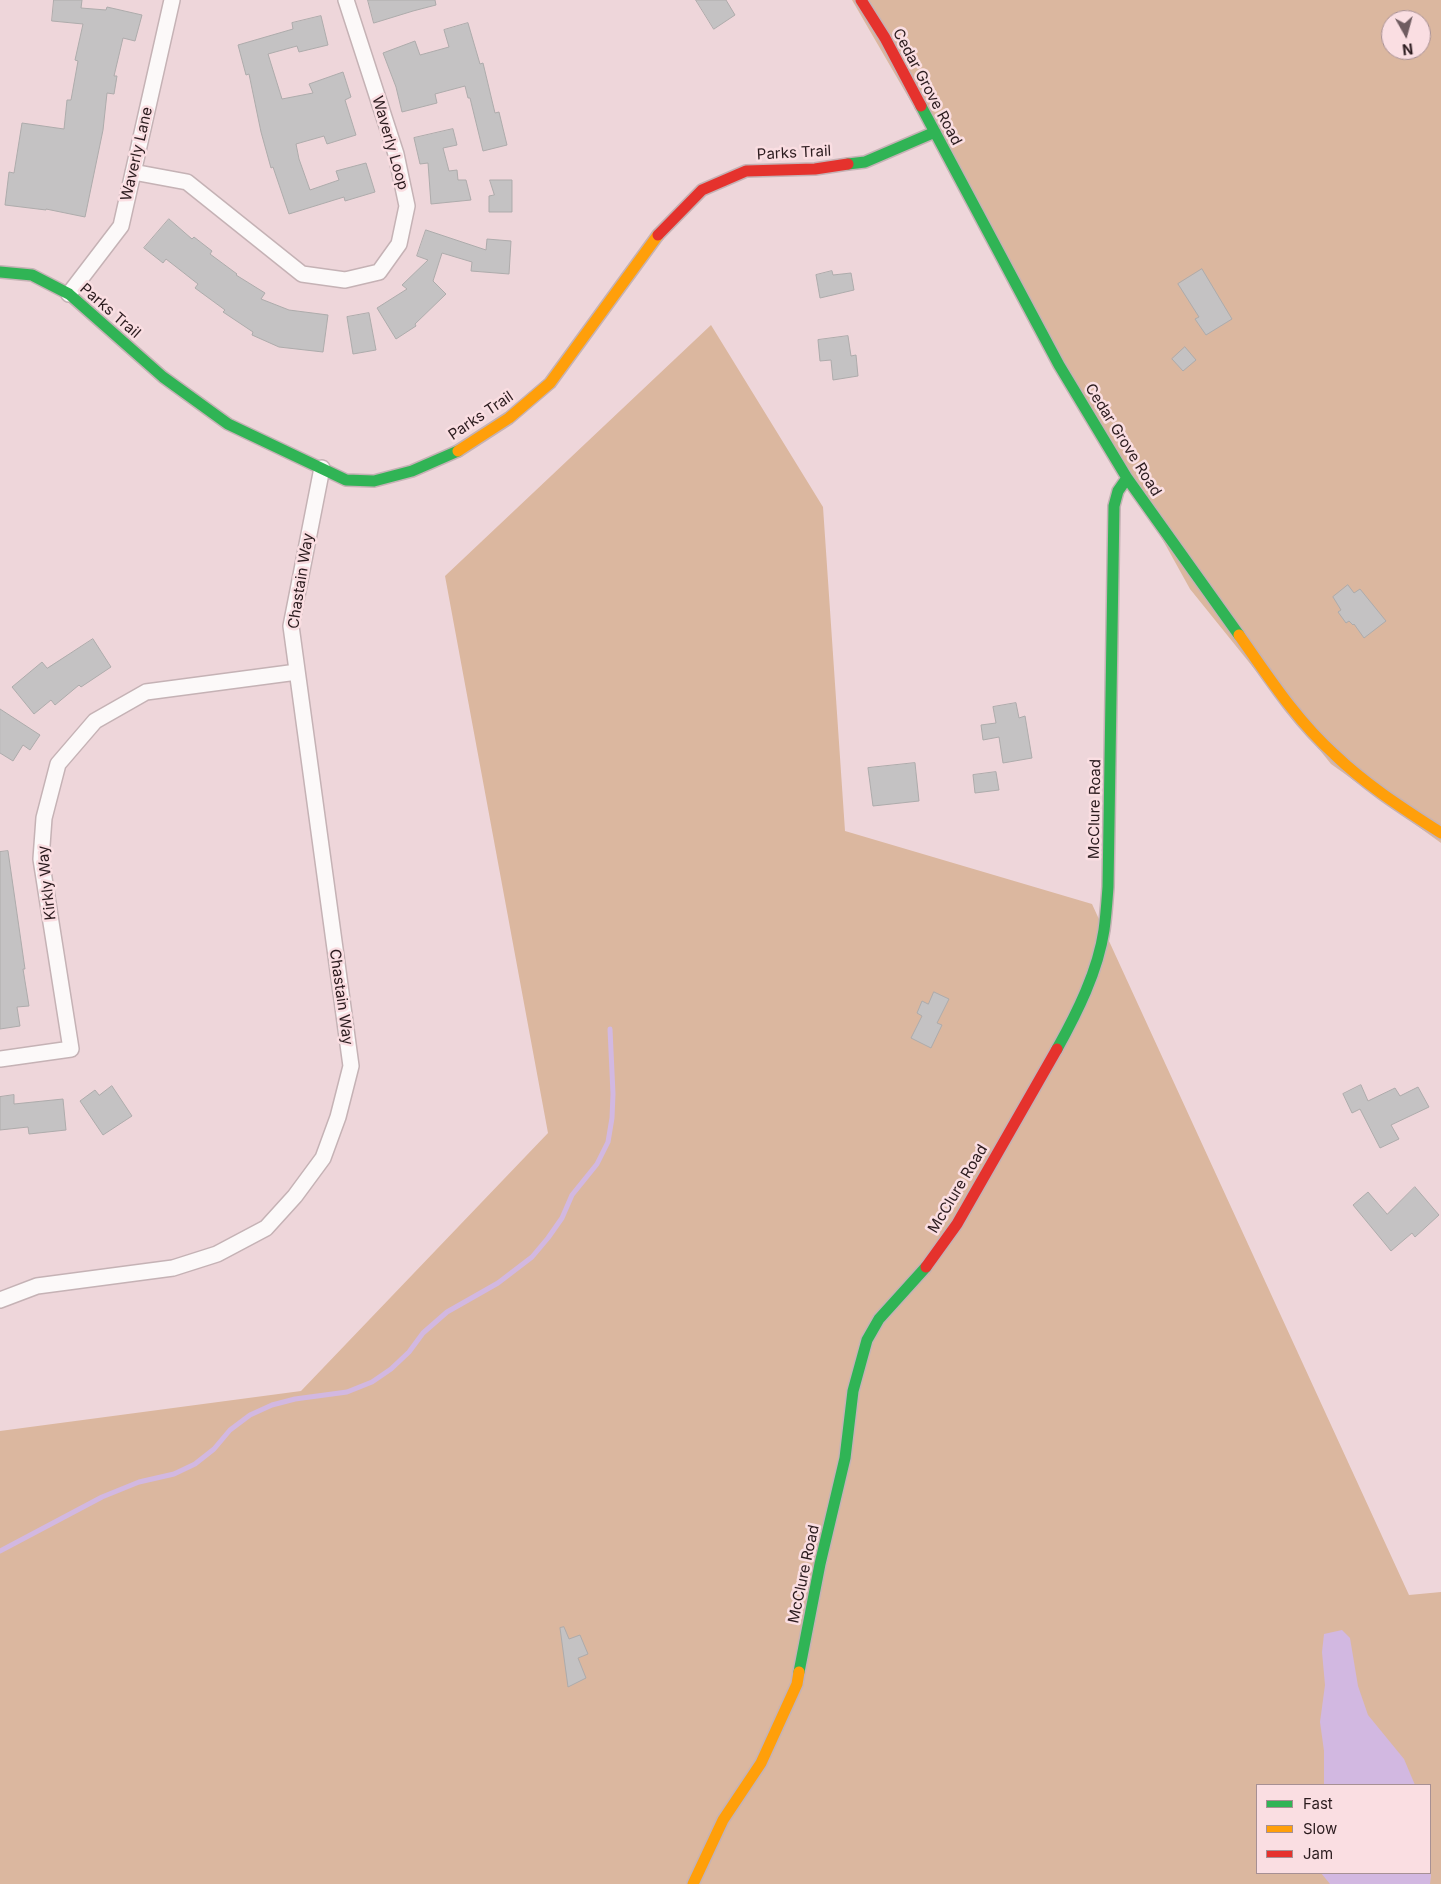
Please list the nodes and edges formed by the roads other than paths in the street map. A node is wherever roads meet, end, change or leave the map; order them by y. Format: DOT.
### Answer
graph roads {
  1 [pos="172,0"];
  2 [pos="346,0"];
  3 [pos="861,0"];
  4 [pos="935,132"];
  5 [pos="133,172"];
  6 [pos="0,272"];
  7 [pos="70,294"];
  8 [pos="322,468"];
  9 [pos="1127,478"];
  10 [pos="297,672"];
  11 [pos="1441,833"];
  12 [pos="0,1058"];
  13 [pos="0,1300"];
  14 [pos="693,1884"];
  1 -- 5 [label="street, Waverly Lane"];
  2 -- 5 [label="street, Waverly Loop"];
  3 -- 4 [label="street, Cedar Grove Road"];
  4 -- 8 [label="street, Parks Trail"];
  4 -- 9 [label="street, Cedar Grove Road"];
  5 -- 7 [label="street, Waverly Lane"];
  6 -- 7 [label="street, Parks Trail"];
  7 -- 8 [label="street, Parks Trail"];
  8 -- 10 [label="street, Chastain Way"];
  9 -- 11 [label="street, Cedar Grove Road"];
  9 -- 14 [label="street, McClure Road"];
  10 -- 12 [label="street, Kirkly Way"];
  10 -- 13 [label="street, Chastain Way"];
}
